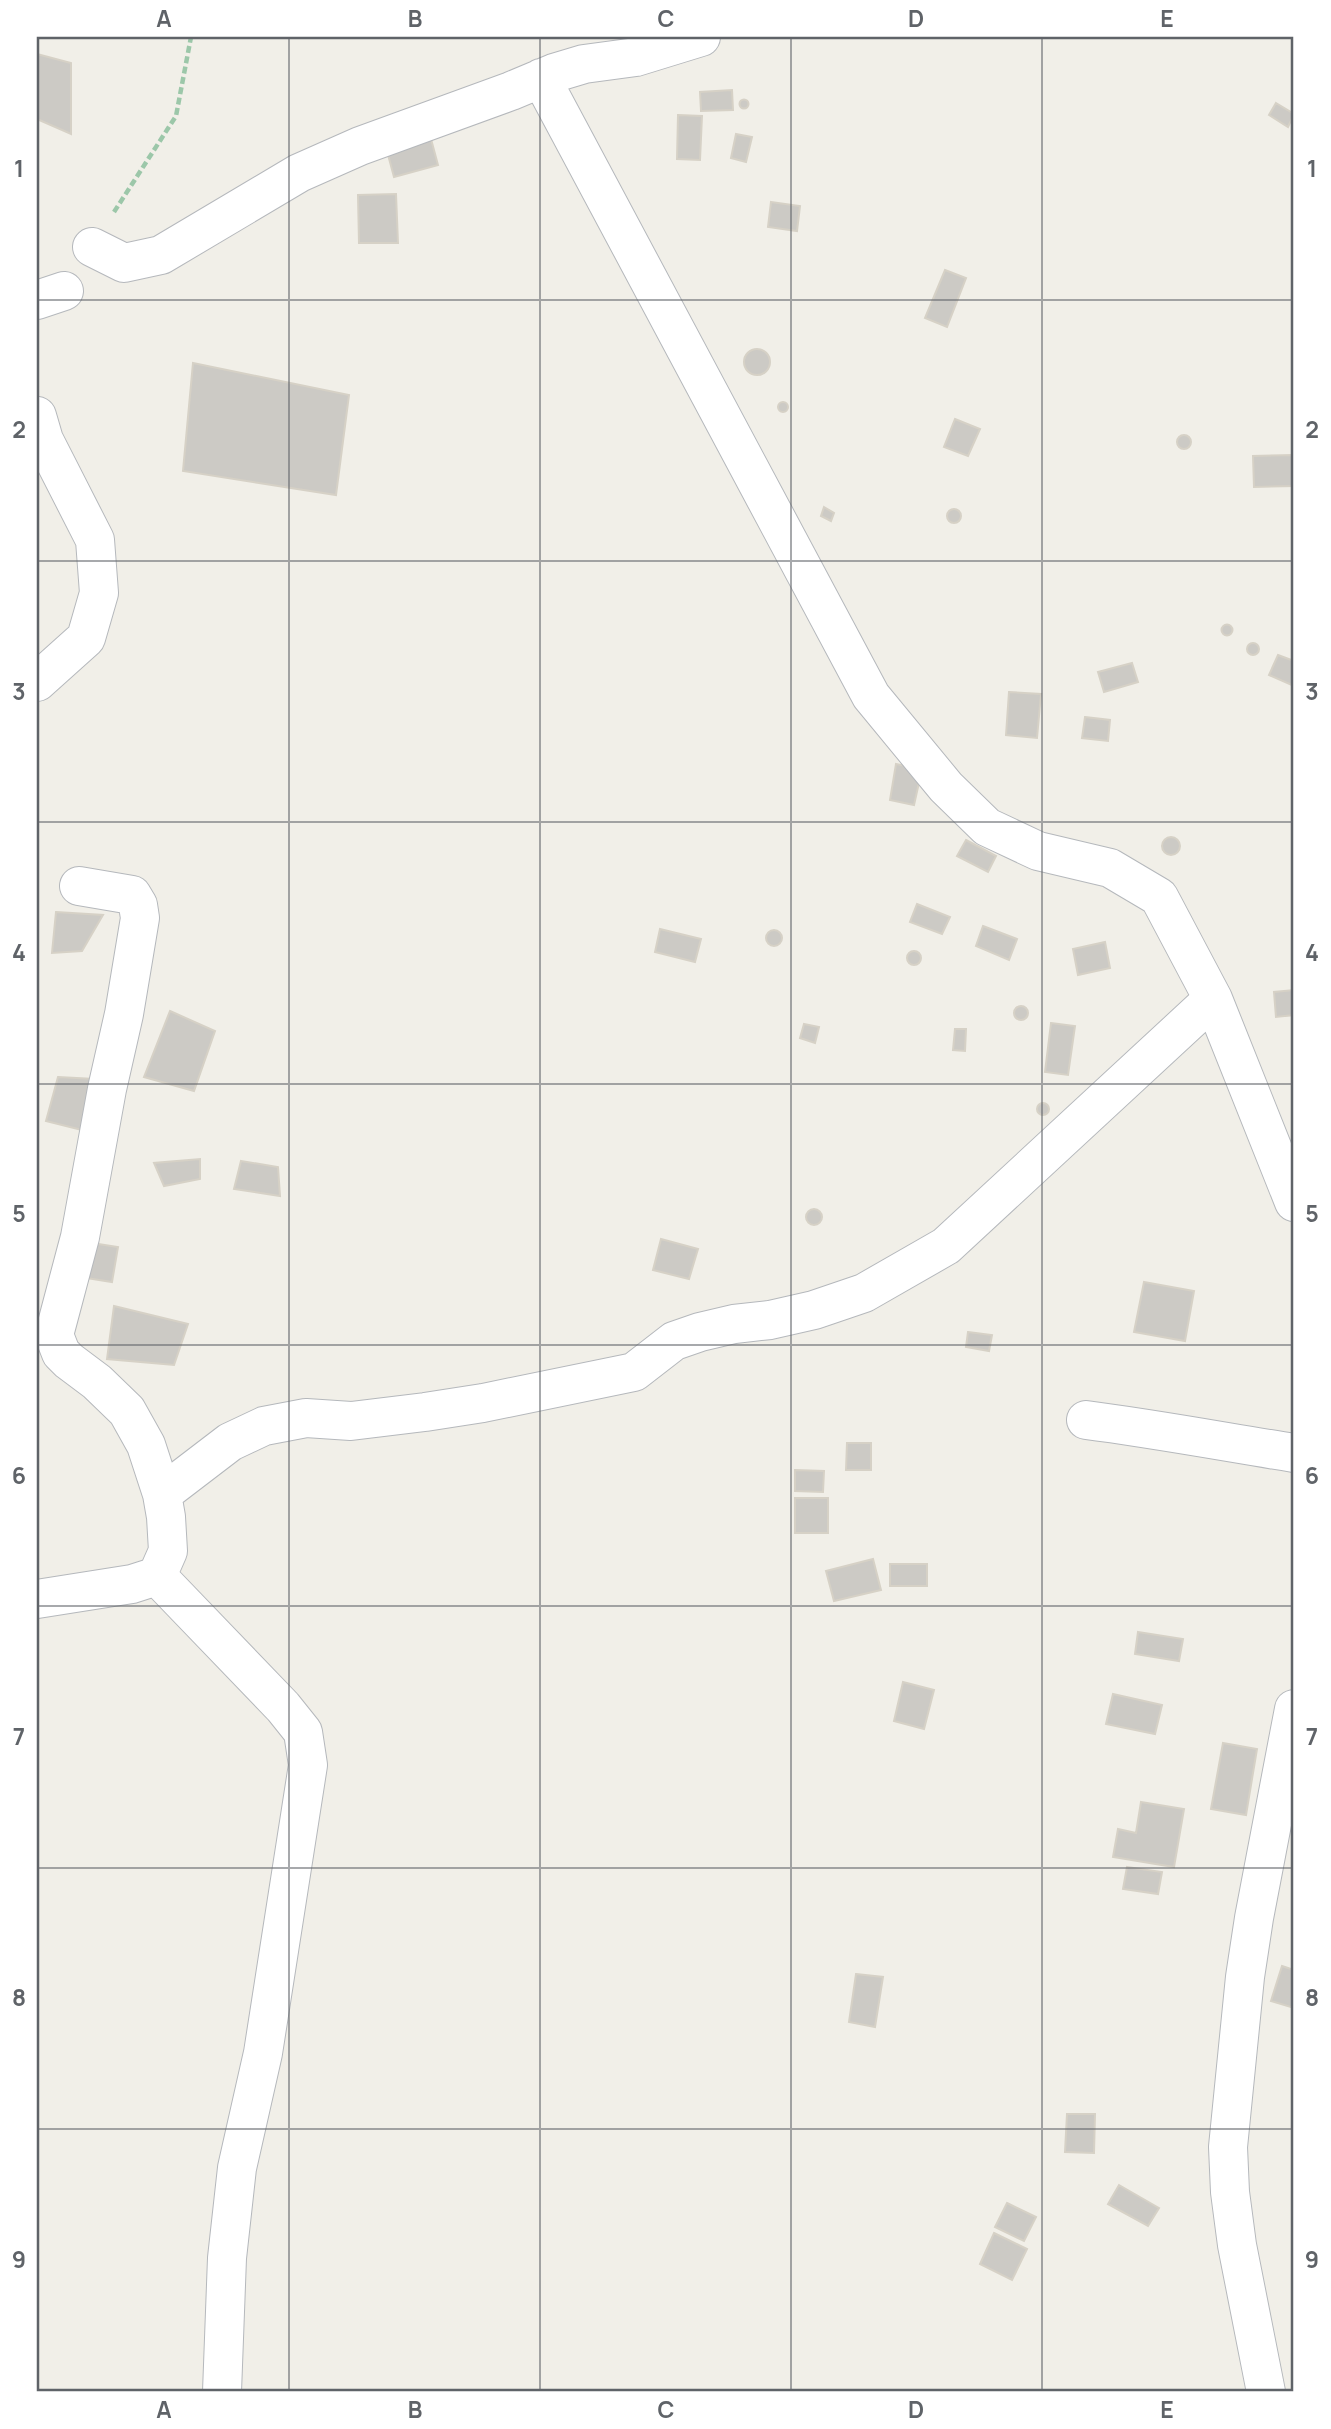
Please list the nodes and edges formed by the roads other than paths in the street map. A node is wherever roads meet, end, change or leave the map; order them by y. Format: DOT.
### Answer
graph roads {
  1 [pos="701,37"];
  2 [pos="541,78"];
  3 [pos="92,247"];
  4 [pos="37,416"];
  5 [pos="37,682"];
  6 [pos="79,886"];
  7 [pos="1213,999"];
  8 [pos="1294,1202"];
  9 [pos="1086,1420"];
  10 [pos="1294,1453"];
  11 [pos="162,1494"];
  12 [pos="157,1576"];
  13 [pos="37,1599"];
  14 [pos="1294,1709"];
  15 [pos="222,2392"];
  16 [pos="1266,2392"];
  1 -- 2 [label="street"];
  2 -- 3 [label="street"];
  2 -- 7 [label="street"];
  4 -- 5 [label="street"];
  6 -- 11 [label="street"];
  7 -- 8 [label="street"];
  7 -- 11 [label="street"];
  9 -- 10 [label="street"];
  11 -- 12 [label="street"];
  12 -- 13 [label="street"];
  12 -- 15 [label="street"];
  14 -- 16 [label="street"];
}
